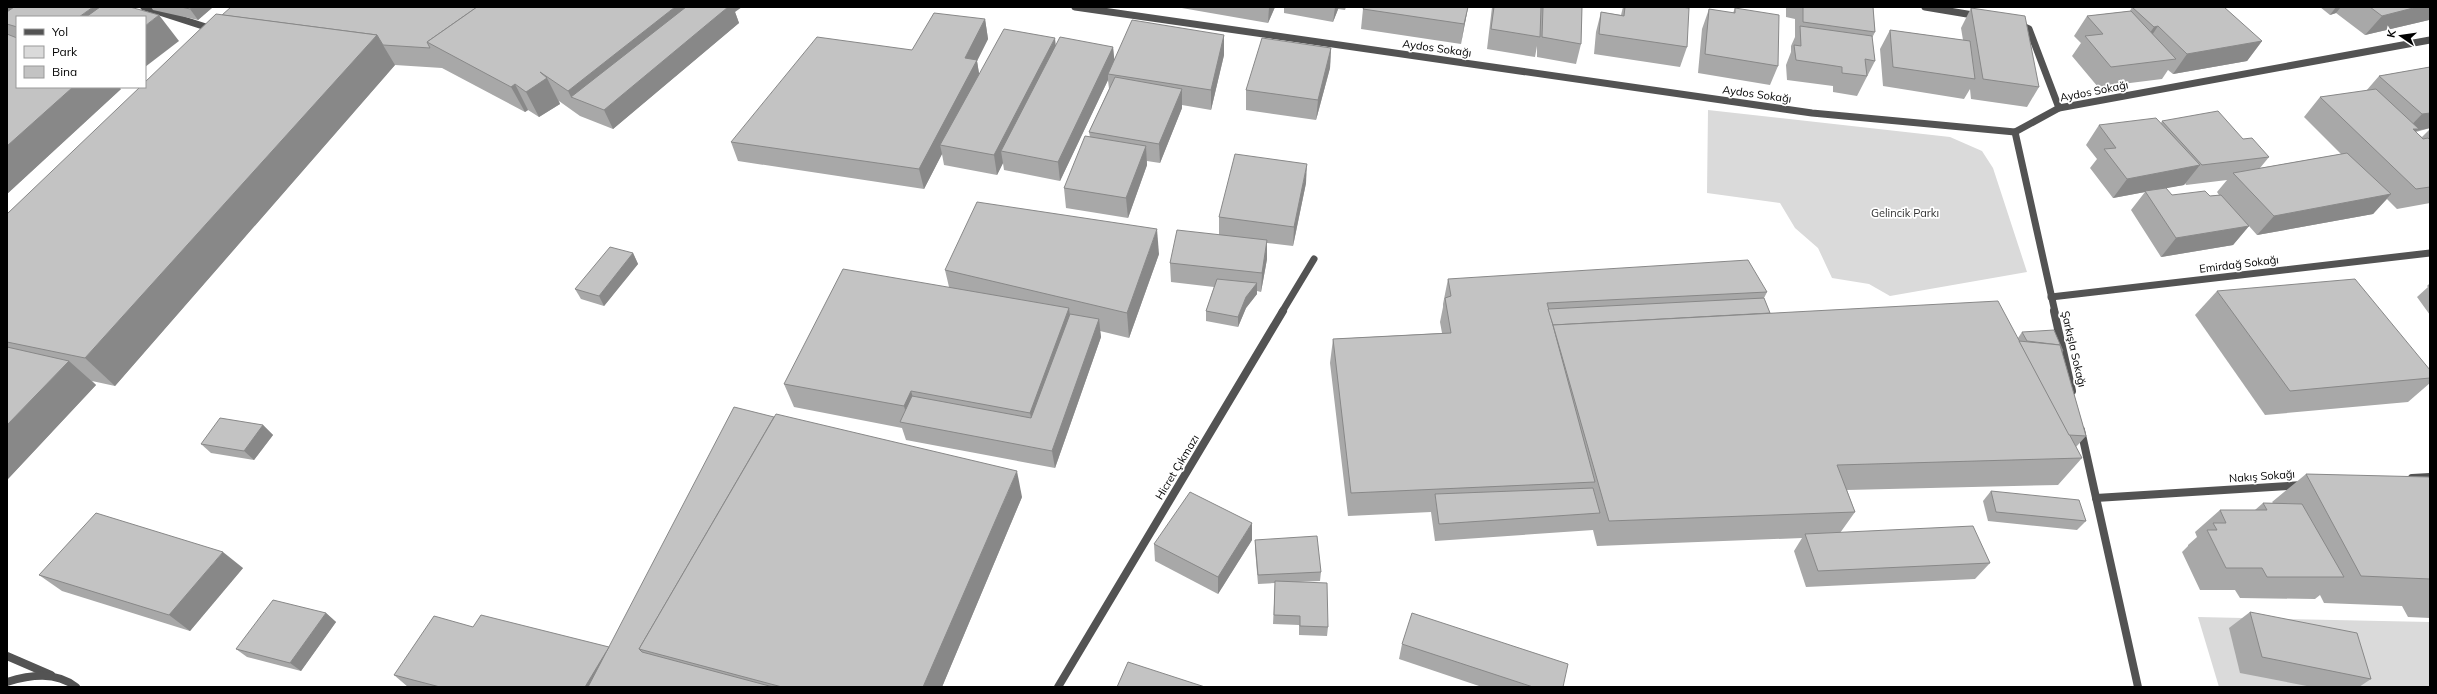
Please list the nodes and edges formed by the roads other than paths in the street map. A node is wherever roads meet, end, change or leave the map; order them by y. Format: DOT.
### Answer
graph roads {
  1 [pos="144,7"];
  2 [pos="1075,7"];
  3 [pos="1925,7"];
  4 [pos="1103,9"];
  5 [pos="1986,17"];
  6 [pos="2009,20"];
  7 [pos="213,29"];
  8 [pos="2430,40"];
  9 [pos="2059,108"];
  10 [pos="2015,132"];
  11 [pos="2430,253"];
  12 [pos="1314,259"];
  13 [pos="2051,298"];
  14 [pos="2074,398"];
  15 [pos="2079,421"];
  16 [pos="2430,477"];
  17 [pos="2406,478"];
  18 [pos="2311,484"];
  19 [pos="2096,498"];
  20 [pos="7,656"];
  21 [pos="57,677"];
  22 [pos="7,682"];
  23 [pos="76,687"];
  24 [pos="1058,687"];
  25 [pos="2138,687"];
  1 -- 7 [label="street"];
  2 -- 4 [label="street, Aydos Sokağı"];
  3 -- 5 [label="street"];
  4 -- 10 [label="street, Aydos Sokağı"];
  6 -- 9 [label="street"];
  8 -- 9 [label="street, Aydos Sokağı"];
  9 -- 10 [label="street, Aydos Sokağı"];
  10 -- 13 [label="street, Şarkışla Sokağı"];
  11 -- 13 [label="street, Emirdağ Sokağı"];
  12 -- 24 [label="street, Hicret Çıkmazı"];
  13 -- 14 [label="street, Şarkışla Sokağı"];
  15 -- 19 [label="street"];
  16 -- 17 [label="street"];
  18 -- 19 [label="street, Nakış Sokağı"];
  19 -- 25 [label="street"];
  20 -- 21 [label="street"];
  21 -- 22 [label="street"];
  21 -- 23 [label="street"];
}
